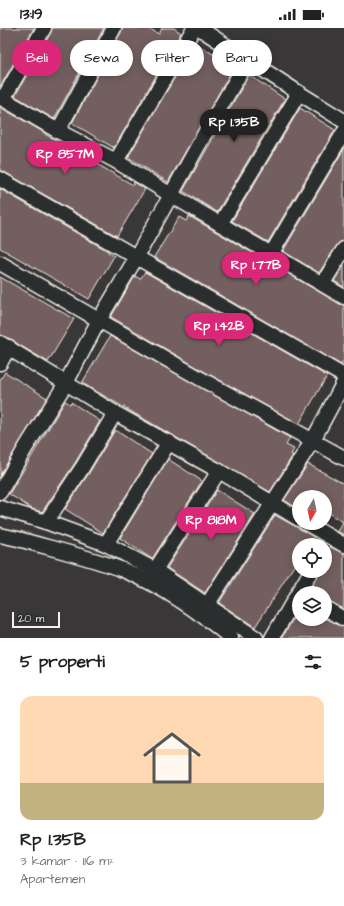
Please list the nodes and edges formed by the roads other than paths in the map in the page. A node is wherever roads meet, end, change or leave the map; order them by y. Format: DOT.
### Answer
graph roads {
  1 [pos="44,28"];
  2 [pos="114,28"];
  3 [pos="194,28"];
  4 [pos="199,28"];
  5 [pos="217,40"];
  6 [pos="239,76"];
  7 [pos="272,76"];
  8 [pos="299,93"];
  9 [pos="2,98"];
  10 [pos="344,120"];
  11 [pos="58,130"];
  12 [pos="344,132"];
  13 [pos="116,161"];
  14 [pos="0,179"];
  15 [pos="171,195"];
  16 [pos="220,224"];
  17 [pos="344,249"];
  18 [pos="271,254"];
  19 [pos="136,258"];
  20 [pos="0,263"];
  21 [pos="324,283"];
  22 [pos="344,296"];
  23 [pos="99,320"];
  24 [pos="4,345"];
  25 [pos="0,363"];
  26 [pos="344,376"];
  27 [pos="344,382"];
  28 [pos="66,383"];
  29 [pos="115,413"];
  30 [pos="313,440"];
  31 [pos="169,442"];
  32 [pos="344,458"];
  33 [pos="219,471"];
  34 [pos="0,492"];
  35 [pos="273,503"];
  36 [pos="0,508"];
  37 [pos="292,515"];
  38 [pos="46,522"];
  39 [pos="314,530"];
  40 [pos="0,535"];
  41 [pos="323,538"];
  42 [pos="332,543"];
  43 [pos="106,544"];
  44 [pos="344,546"];
  45 [pos="155,570"];
  46 [pos="292,603"];
  47 [pos="207,605"];
  48 [pos="332,612"];
  49 [pos="344,619"];
  50 [pos="231,638"];
  51 [pos="256,638"];
  52 [pos="272,638"];
  1 -- 9 [label="street"];
  2 -- 11 [label="street"];
  3 -- 13 [label="street"];
  4 -- 5 [label="street"];
  6 -- 15 [label="street"];
  7 -- 8 [label="street"];
  8 -- 10 [label="street"];
  8 -- 16 [label="street"];
  9 -- 11 [label="street"];
  11 -- 13 [label="street"];
  12 -- 18 [label="street"];
  13 -- 15 [label="street"];
  14 -- 19 [label="street"];
  15 -- 16 [label="street"];
  15 -- 19 [label="street"];
  16 -- 18 [label="street"];
  17 -- 21 [label="street"];
  18 -- 21 [label="street"];
  19 -- 23 [label="street"];
  19 -- 26 [label="street"];
  20 -- 23 [label="street"];
  21 -- 22 [label="street"];
  23 -- 28 [label="street"];
  23 -- 30 [label="street"];
  24 -- 25 [label="street"];
  24 -- 28 [label="street"];
  27 -- 30 [label="street"];
  28 -- 29 [label="street"];
  28 -- 34 [label="street"];
  29 -- 31 [label="street"];
  29 -- 38 [label="street"];
  30 -- 32 [label="street"];
  30 -- 35 [label="street"];
  31 -- 33 [label="street"];
  31 -- 43 [label="street"];
  33 -- 35 [label="street"];
  33 -- 45 [label="street"];
  35 -- 37 [label="street"];
  35 -- 47 [label="street"];
  36 -- 38 [label="street"];
  38 -- 43 [label="street"];
  39 -- 41 [label="street"];
  40 -- 50 [label="street"];
  42 -- 44 [label="street"];
  43 -- 45 [label="street"];
  45 -- 47 [label="street"];
  46 -- 52 [label="street"];
  47 -- 51 [label="street"];
  48 -- 49 [label="street"];
}
